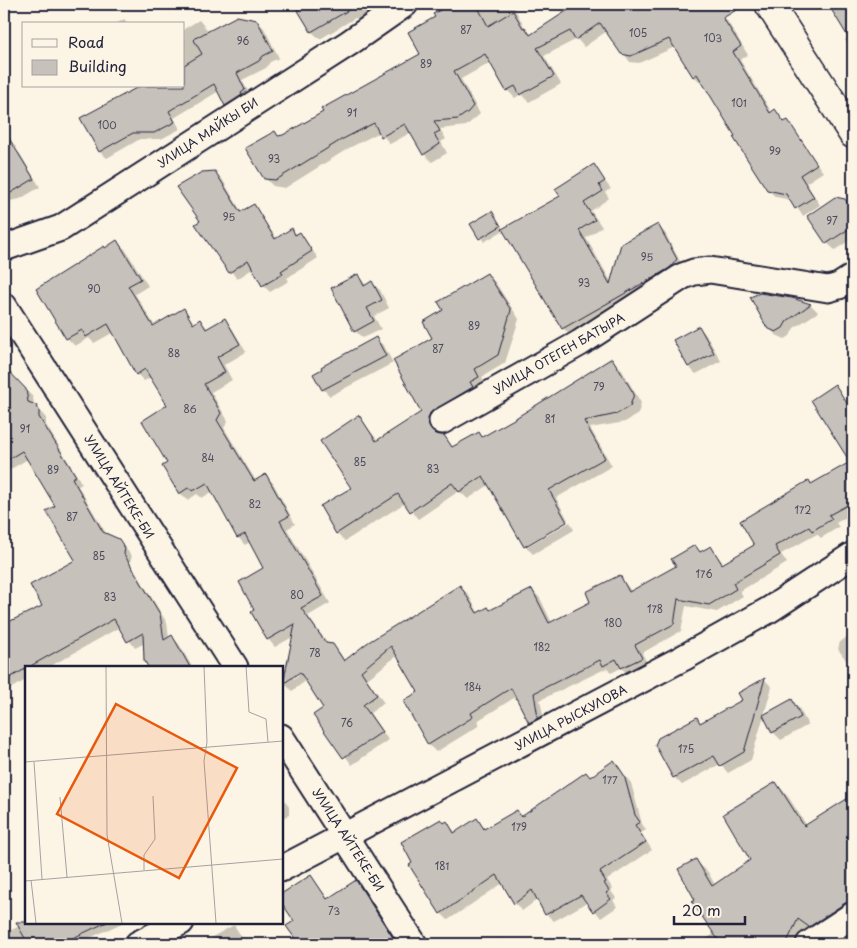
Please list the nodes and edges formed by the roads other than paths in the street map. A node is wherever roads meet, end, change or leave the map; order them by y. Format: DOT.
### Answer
graph roads {
  1 [pos="405,4"];
  2 [pos="769,4"];
  3 [pos="853,134"];
  4 [pos="4,248"];
  5 [pos="853,277"];
  6 [pos="4,306"];
  7 [pos="442,421"];
  8 [pos="853,555"];
  9 [pos="235,666"];
  10 [pos="282,738"];
  11 [pos="346,836"];
  12 [pos="282,868"];
  13 [pos="853,914"];
  14 [pos="179,923"];
  15 [pos="138,944"];
  16 [pos="414,944"];
  17 [pos="810,944"];
  1 -- 4 [label="street, УЛИЦА МАЙКЫ БИ"];
  2 -- 3 [label="main road"];
  5 -- 7 [label="street, УЛИЦА ОТЕГЕН БАТЫРА"];
  6 -- 9 [label="street, УЛИЦА АЙТЕКЕ-БИ"];
  8 -- 11 [label="street, УЛИЦА РЫСКУЛОВА"];
  10 -- 11 [label="street, УЛИЦА АЙТЕКЕ-БИ"];
  11 -- 12 [label="street, УЛИЦА РЫСКУЛОВА"];
  11 -- 16 [label="street, УЛИЦА АЙТЕКЕ-БИ"];
  13 -- 17 [label="street"];
  14 -- 15 [label="street"];
}
